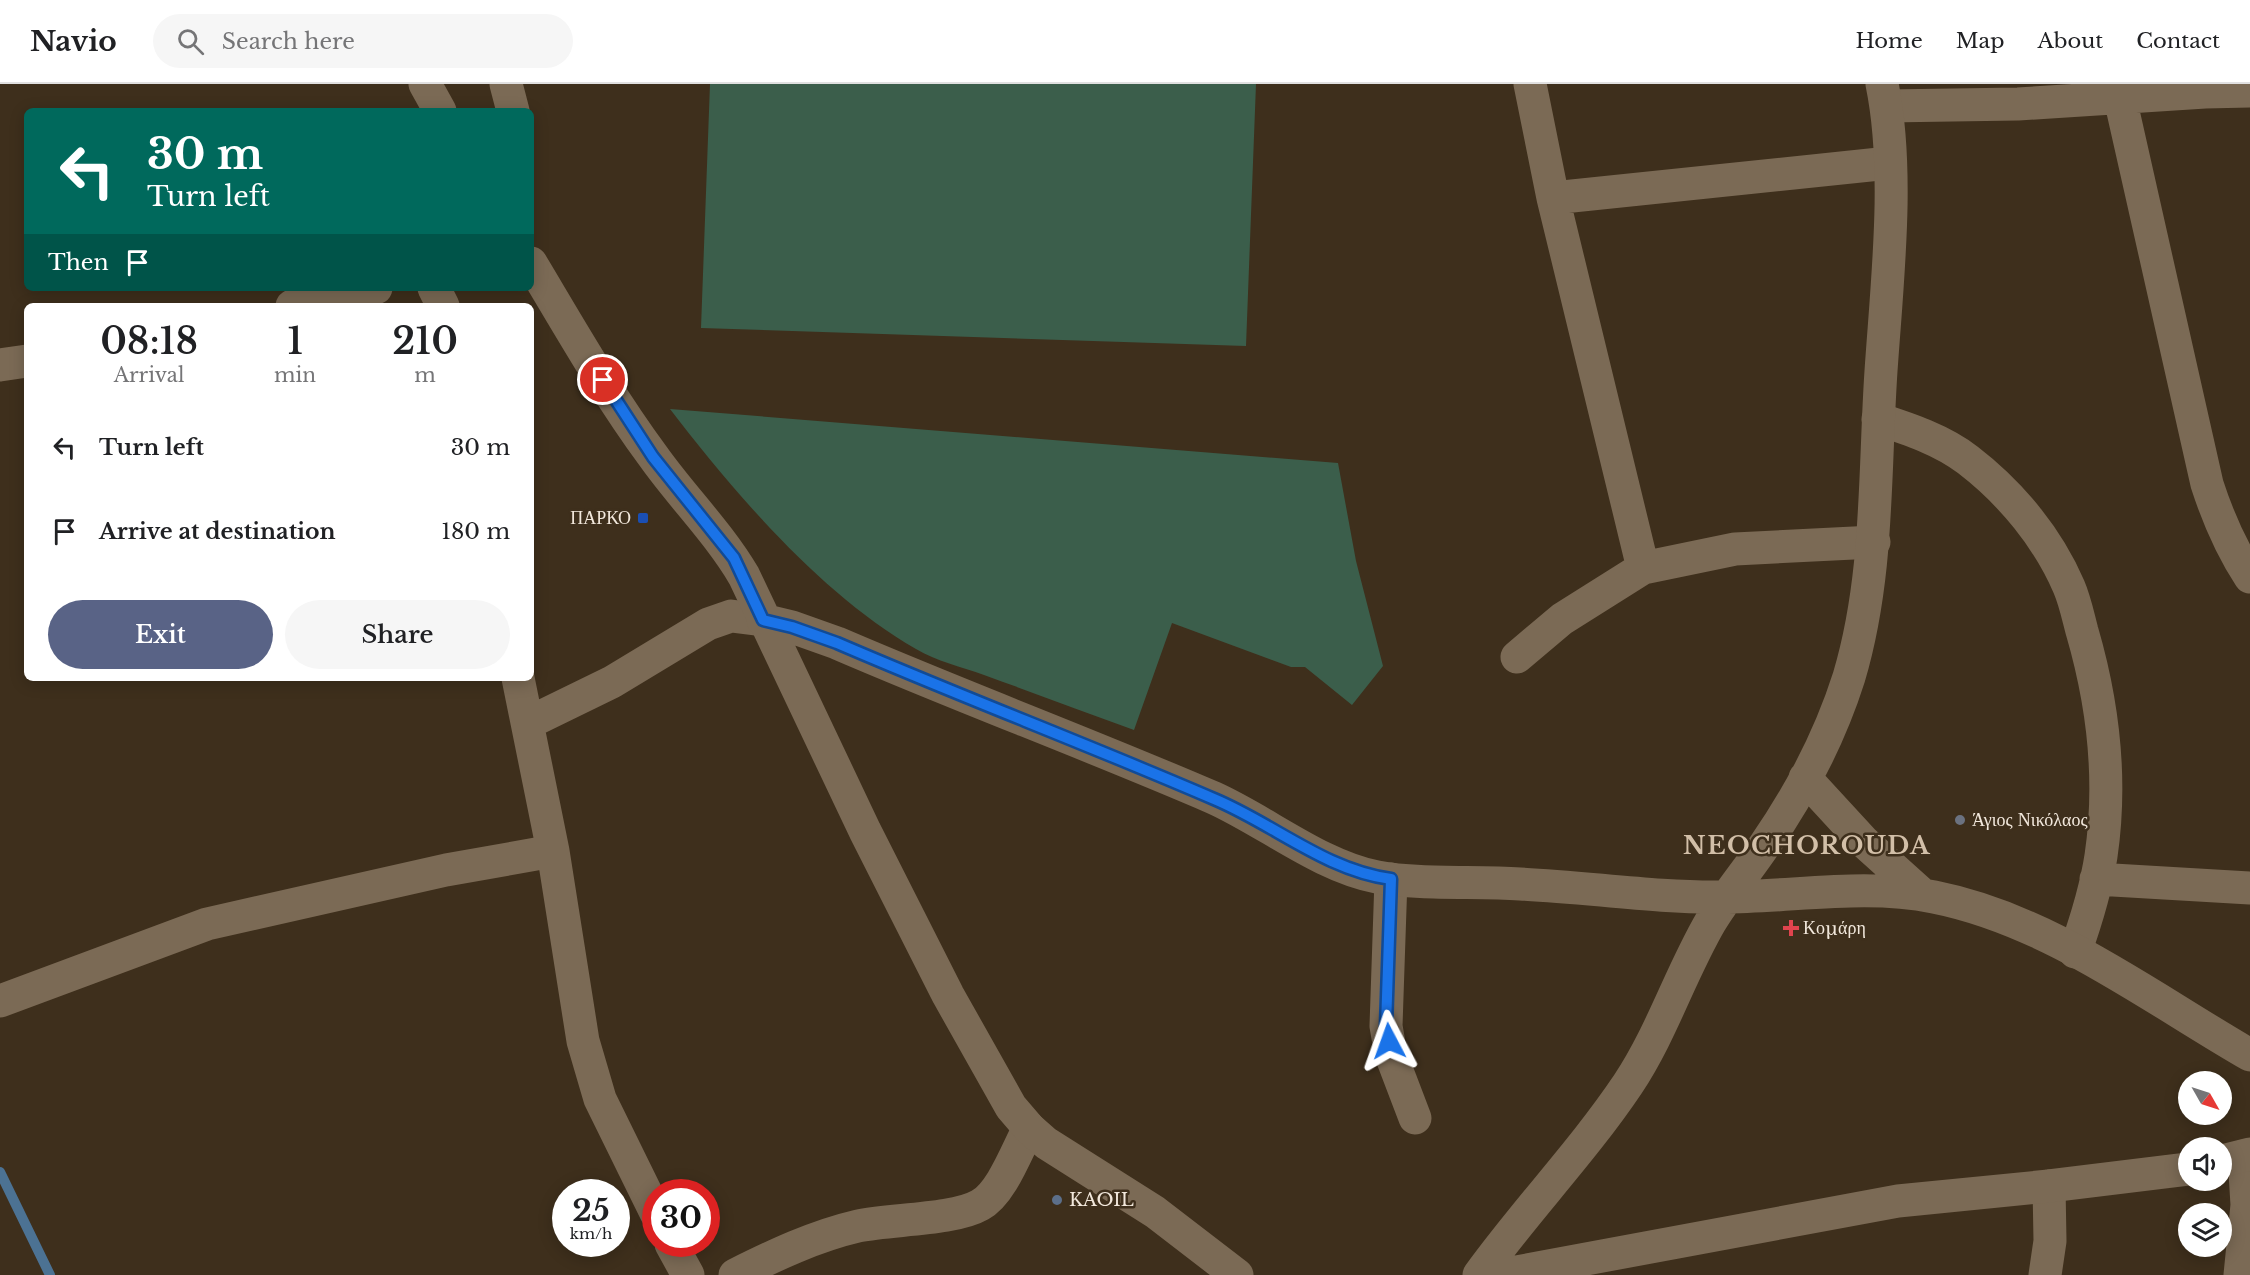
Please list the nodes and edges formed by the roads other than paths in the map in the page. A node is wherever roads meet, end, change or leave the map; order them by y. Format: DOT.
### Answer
graph roads {
  1 [pos="506,84"];
  2 [pos="1530,84"];
  3 [pos="2250,91"];
  4 [pos="1885,95"];
  5 [pos="2120,98"];
  6 [pos="512,108"];
  7 [pos="1890,163"];
  8 [pos="1553,198"];
  9 [pos="534,268"];
  10 [pos="362,291"];
  11 [pos="306,303"];
  12 [pos="24,361"];
  13 [pos="0,365"];
  14 [pos="1878,419"];
  15 [pos="1874,542"];
  16 [pos="1643,568"];
  17 [pos="2250,577"];
  18 [pos="763,620"];
  19 [pos="1517,657"];
  20 [pos="519,681"];
  21 [pos="528,723"];
  22 [pos="1805,778"];
  23 [pos="553,851"];
  24 [pos="1391,879"];
  25 [pos="2096,879"];
  26 [pos="2250,888"];
  27 [pos="1923,895"];
  28 [pos="1727,897"];
  29 [pos="2075,952"];
  30 [pos="0,1001"];
  31 [pos="2250,1055"];
  32 [pos="1415,1118"];
  33 [pos="1029,1128"];
  34 [pos="2239,1157"];
  35 [pos="2178,1169"];
  36 [pos="642,1184"];
  37 [pos="2049,1186"];
  38 [pos="678,1257"];
  39 [pos="688,1275"];
  40 [pos="735,1275"];
  41 [pos="1237,1275"];
  42 [pos="1479,1275"];
  43 [pos="1500,1275"];
  44 [pos="2045,1275"];
  45 [pos="2240,1275"];
  1 -- 6 [label="street"];
  2 -- 8 [label="street"];
  3 -- 5 [label="street"];
  4 -- 5 [label="street"];
  4 -- 7 [label="street"];
  5 -- 17 [label="street"];
  7 -- 8 [label="street"];
  7 -- 14 [label="street"];
  8 -- 16 [label="street"];
  9 -- 18 [label="street"];
  10 -- 11 [label="street"];
  12 -- 13 [label="street"];
  14 -- 15 [label="street"];
  14 -- 25 [label="street"];
  15 -- 16 [label="street"];
  15 -- 22 [label="street"];
  16 -- 19 [label="street"];
  18 -- 21 [label="street"];
  18 -- 24 [label="street"];
  18 -- 33 [label="street"];
  20 -- 21 [label="street"];
  21 -- 23 [label="street"];
  22 -- 27 [label="street"];
  22 -- 28 [label="street"];
  23 -- 30 [label="street"];
  23 -- 36 [label="street"];
  24 -- 28 [label="street"];
  24 -- 32 [label="street"];
  25 -- 26 [label="street"];
  25 -- 29 [label="street"];
  27 -- 28 [label="street"];
  27 -- 29 [label="street"];
  28 -- 42 [label="street"];
  29 -- 31 [label="street"];
  33 -- 40 [label="street"];
  33 -- 41 [label="street"];
  34 -- 45 [label="street"];
  35 -- 37 [label="street"];
  37 -- 43 [label="street"];
  37 -- 44 [label="street"];
  38 -- 39 [label="street"];
}
